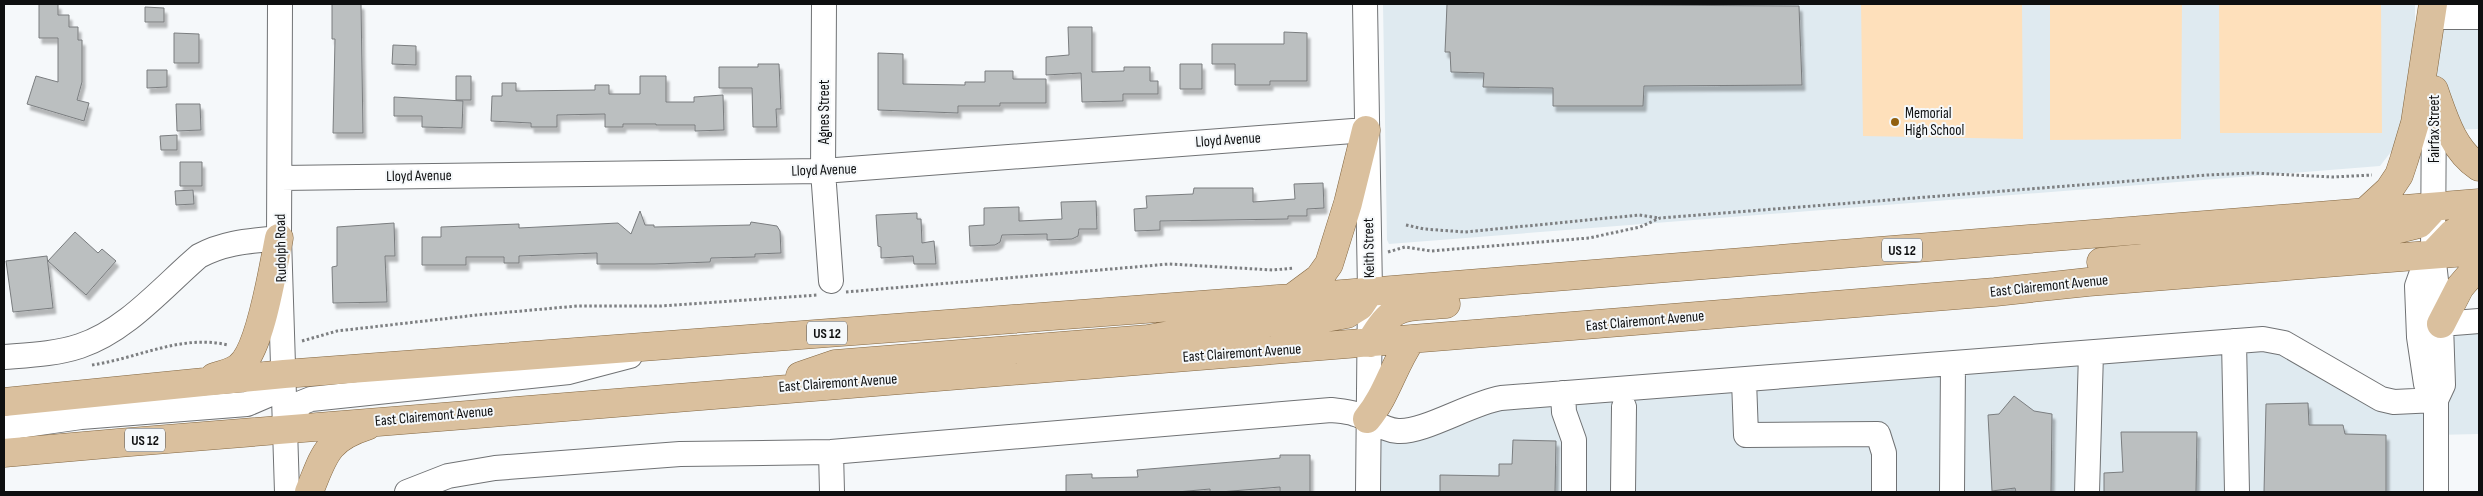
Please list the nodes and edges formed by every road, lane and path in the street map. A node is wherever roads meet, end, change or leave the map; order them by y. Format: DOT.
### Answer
graph roads {
  1 [pos="280,4"];
  2 [pos="824,4"];
  3 [pos="1365,4"];
  4 [pos="2433,8"];
  5 [pos="2479,17"];
  6 [pos="2434,90"];
  7 [pos="1366,130"];
  8 [pos="2479,167"];
  9 [pos="824,171"];
  10 [pos="2399,175"];
  11 [pos="281,178"];
  12 [pos="2479,203"];
  13 [pos="2434,207"];
  14 [pos="2364,213"];
  15 [pos="1660,218"];
  16 [pos="1406,225"];
  17 [pos="2479,226"];
  18 [pos="279,238"];
  19 [pos="2479,251"];
  20 [pos="2432,254"];
  21 [pos="1369,259"];
  22 [pos="1329,264"];
  23 [pos="2479,264"];
  24 [pos="1664,269"];
  25 [pos="832,289"];
  26 [pos="1370,292"];
  27 [pos="1995,292"];
  28 [pos="1292,298"];
  29 [pos="2479,321"];
  30 [pos="2441,324"];
  31 [pos="1410,340"];
  32 [pos="2234,341"];
  33 [pos="1370,343"];
  34 [pos="678,345"];
  35 [pos="284,346"];
  36 [pos="250,350"];
  37 [pos="2091,353"];
  38 [pos="4,357"];
  39 [pos="1953,364"];
  40 [pos="91,365"];
  41 [pos="284,374"];
  42 [pos="1744,380"];
  43 [pos="187,384"];
  44 [pos="758,389"];
  45 [pos="1562,392"];
  46 [pos="2436,400"];
  47 [pos="4,402"];
  48 [pos="1624,407"];
  49 [pos="388,419"];
  50 [pos="1367,419"];
  51 [pos="4,428"];
  52 [pos="286,428"];
  53 [pos="831,452"];
  54 [pos="4,453"];
  55 [pos="287,492"];
  56 [pos="309,492"];
  57 [pos="407,492"];
  58 [pos="832,492"];
  59 [pos="1368,492"];
  60 [pos="1574,492"];
  61 [pos="1624,492"];
  62 [pos="1884,492"];
  63 [pos="1952,492"];
  64 [pos="2087,492"];
  65 [pos="2237,492"];
  66 [pos="2436,492"];
  1 -- 11 [label="street, Rudolph Road"];
  2 -- 9 [label="street, Agnes Street"];
  3 -- 7 [label="street, Keith Street"];
  4 -- 5 [label="street"];
  4 -- 6 [label="street, Fairfax Street"];
  4 -- 10 [label="main road"];
  6 -- 8 [label="main road"];
  6 -- 13 [label="street, Fairfax Street"];
  7 -- 9 [label="street, Lloyd Avenue"];
  7 -- 21 [label="street, Keith Street"];
  7 -- 22 [label="main road"];
  9 -- 11 [label="street, Lloyd Avenue"];
  9 -- 25 [label="street, Agnes Street"];
  10 -- 14 [label="main road"];
  10 -- 15 [label="path"];
  11 -- 18 [label="street, Rudolph Road"];
  12 -- 13 [label="main road, US 12"];
  13 -- 14 [label="main road, US 12"];
  13 -- 20 [label="street, Fairfax Street"];
  13 -- 27 [label="main road"];
  14 -- 24 [label="main road, US 12"];
  15 -- 16 [label="path"];
  15 -- 21 [label="path"];
  17 -- 20 [label="main road"];
  18 -- 35 [label="street, Rudolph Road"];
  18 -- 36 [label="main road"];
  18 -- 38 [label="street"];
  19 -- 20 [label="main road, East Clairemont Avenue / US 12"];
  20 -- 27 [label="main road, East Clairemont Avenue / US 12"];
  20 -- 30 [label="street, Fairfax Street"];
  20 -- 46 [label="street, Fairfax Street"];
  21 -- 26 [label="street, Keith Street"];
  22 -- 25 [label="path"];
  22 -- 28 [label="main road"];
  23 -- 30 [label="main road"];
  24 -- 26 [label="main road, US 12"];
  24 -- 33 [label="main road"];
  25 -- 35 [label="path"];
  26 -- 28 [label="main road, US 12"];
  26 -- 33 [label="street, Keith Street"];
  26 -- 44 [label="main road"];
  27 -- 31 [label="main road, East Clairemont Avenue / US 12"];
  28 -- 34 [label="main road, US 12"];
  29 -- 30 [label="street"];
  30 -- 46 [label="street, Fairfax Street"];
  31 -- 33 [label="main road, East Clairemont Avenue / US 12"];
  31 -- 50 [label="main road"];
  32 -- 37 [label="street"];
  32 -- 46 [label="street"];
  32 -- 65 [label="street"];
  33 -- 44 [label="main road, East Clairemont Avenue / US 12"];
  33 -- 50 [label="street, Keith Street"];
  34 -- 41 [label="main road, US 12"];
  34 -- 52 [label="street"];
  35 -- 41 [label="street, Rudolph Road"];
  36 -- 40 [label="path"];
  36 -- 43 [label="main road"];
  37 -- 39 [label="street"];
  37 -- 64 [label="street"];
  39 -- 42 [label="street"];
  39 -- 63 [label="street"];
  41 -- 43 [label="main road, US 12"];
  41 -- 51 [label="street"];
  41 -- 52 [label="street, Rudolph Road"];
  42 -- 45 [label="street"];
  42 -- 62 [label="street"];
  43 -- 47 [label="main road, US 12"];
  44 -- 49 [label="main road, East Clairemont Avenue / US 12"];
  45 -- 50 [label="street"];
  45 -- 60 [label="street"];
  46 -- 66 [label="street, Fairfax Street"];
  48 -- 61 [label="street"];
  49 -- 52 [label="main road, East Clairemont Avenue / US 12"];
  49 -- 56 [label="main road"];
  50 -- 53 [label="street"];
  50 -- 59 [label="street, Keith Street"];
  52 -- 54 [label="main road, East Clairemont Avenue / US 12"];
  52 -- 55 [label="street, Rudolph Road"];
  53 -- 57 [label="street"];
  53 -- 58 [label="street"];
}
